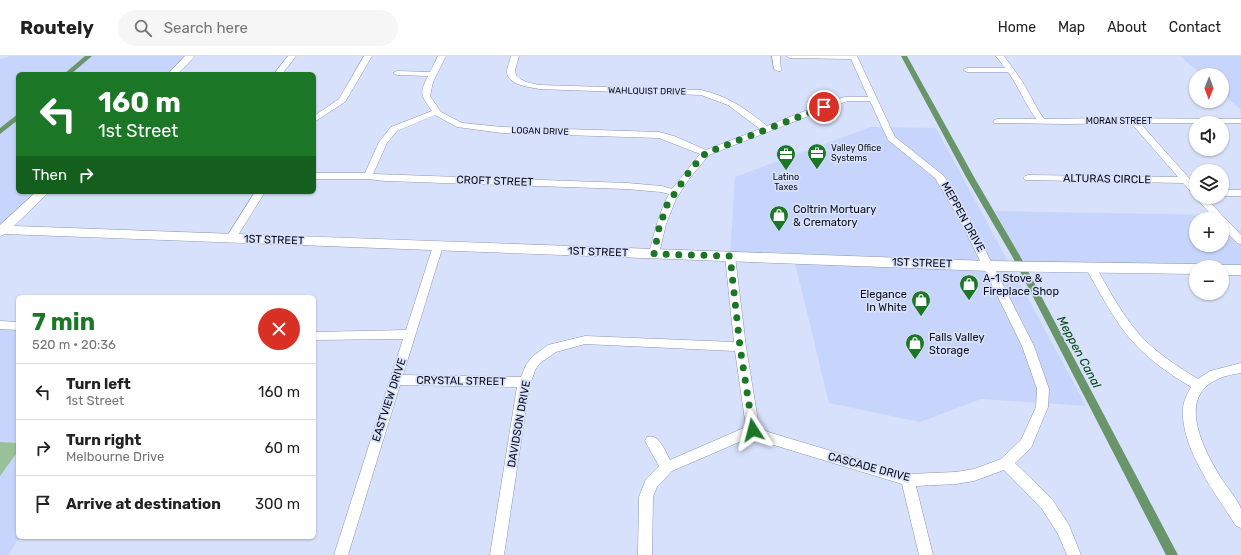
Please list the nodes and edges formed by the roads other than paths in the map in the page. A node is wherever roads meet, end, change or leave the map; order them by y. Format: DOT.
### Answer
graph roads {
  1 [pos="190,56"];
  2 [pos="292,56"];
  3 [pos="368,56"];
  4 [pos="442,56"];
  5 [pos="516,56"];
  6 [pos="776,56"];
  7 [pos="790,56"];
  8 [pos="1000,56"];
  9 [pos="854,57"];
  10 [pos="778,69"];
  11 [pos="967,70"];
  12 [pos="1011,70"];
  13 [pos="175,72"];
  14 [pos="280,72"];
  15 [pos="397,73"];
  16 [pos="433,74"];
  17 [pos="518,81"];
  18 [pos="508,85"];
  19 [pos="872,99"];
  20 [pos="436,112"];
  21 [pos="316,119"];
  22 [pos="1133,120"];
  23 [pos="1241,121"];
  24 [pos="998,122"];
  25 [pos="1042,122"];
  26 [pos="767,130"];
  27 [pos="706,153"];
  28 [pos="316,176"];
  29 [pos="368,176"];
  30 [pos="1028,178"];
  31 [pos="1186,180"];
  32 [pos="1189,184"];
  33 [pos="675,193"];
  34 [pos="1229,193"];
  35 [pos="1241,193"];
  36 [pos="41,194"];
  37 [pos="259,194"];
  38 [pos="1206,204"];
  39 [pos="1214,212"];
  40 [pos="1229,228"];
  41 [pos="1,231"];
  42 [pos="231,238"];
  43 [pos="1241,241"];
  44 [pos="438,246"];
  45 [pos="654,254"];
  46 [pos="730,256"];
  47 [pos="989,266"];
  48 [pos="1090,267"];
  49 [pos="1189,269"];
  50 [pos="1229,270"];
  51 [pos="1241,270"];
  52 [pos="0,325"];
  53 [pos="16,326"];
  54 [pos="410,334"];
  55 [pos="316,336"];
  56 [pos="740,347"];
  57 [pos="1241,368"];
  58 [pos="396,380"];
  59 [pos="525,382"];
  60 [pos="1198,385"];
  61 [pos="753,430"];
  62 [pos="652,441"];
  63 [pos="1006,463"];
  64 [pos="667,467"];
  65 [pos="908,480"];
  66 [pos="1241,521"];
  67 [pos="341,555"];
  68 [pos="497,555"];
  69 [pos="645,555"];
  70 [pos="926,555"];
  71 [pos="1074,555"];
  1 -- 13 [label="main road"];
  2 -- 14 [label="street"];
  3 -- 21 [label="street"];
  4 -- 16 [label="street"];
  5 -- 17 [label="street"];
  6 -- 10 [label="street"];
  7 -- 9 [label="street"];
  8 -- 12 [label="street"];
  9 -- 19 [label="street, MEPPEN DRIVE"];
  11 -- 12 [label="street"];
  12 -- 25 [label="street"];
  15 -- 16 [label="street"];
  16 -- 20 [label="street"];
  17 -- 18 [label="street"];
  17 -- 26 [label="street, WAHLQUIST DRIVE"];
  19 -- 26 [label="street"];
  19 -- 47 [label="street, MEPPEN DRIVE"];
  20 -- 27 [label="street, LOGAN DRIVE"];
  20 -- 29 [label="street"];
  22 -- 23 [label="street, MORAN STREET"];
  22 -- 25 [label="street, MORAN STREET"];
  22 -- 31 [label="street"];
  24 -- 25 [label="street, MORAN STREET"];
  26 -- 27 [label="street"];
  27 -- 33 [label="street"];
  28 -- 29 [label="street, CROFT STREET"];
  29 -- 33 [label="street, CROFT STREET"];
  30 -- 31 [label="street, ALTURAS CIRCLE"];
  31 -- 32 [label="street"];
  33 -- 45 [label="street"];
  34 -- 35 [label="street"];
  36 -- 41 [label="main road"];
  37 -- 42 [label="street"];
  38 -- 39 [label="street"];
  40 -- 43 [label="street"];
  41 -- 42 [label="main road, 1ST STREET"];
  42 -- 44 [label="main road, 1ST STREET"];
  44 -- 45 [label="main road, 1ST STREET"];
  44 -- 54 [label="street, EASTVIEW DRIVE"];
  45 -- 46 [label="main road, 1ST STREET"];
  46 -- 47 [label="main road, 1ST STREET"];
  46 -- 56 [label="street"];
  47 -- 48 [label="main road, 1ST STREET"];
  47 -- 63 [label="street, CASCADE DRIVE"];
  48 -- 49 [label="main road, 1ST STREET"];
  48 -- 60 [label="street"];
  50 -- 51 [label="main road"];
  52 -- 53 [label="street"];
  54 -- 55 [label="street"];
  54 -- 58 [label="street, EASTVIEW DRIVE"];
  56 -- 59 [label="street, DAVIDSON DRIVE"];
  56 -- 61 [label="street"];
  57 -- 60 [label="street"];
  58 -- 59 [label="street, CRYSTAL STREET"];
  58 -- 67 [label="street, EASTVIEW DRIVE"];
  59 -- 68 [label="street, DAVIDSON DRIVE"];
  60 -- 66 [label="street"];
  61 -- 64 [label="street"];
  61 -- 65 [label="street, CASCADE DRIVE"];
  62 -- 64 [label="street"];
  63 -- 65 [label="street, CASCADE DRIVE"];
  63 -- 71 [label="street"];
  64 -- 69 [label="street"];
  65 -- 70 [label="street"];
}
